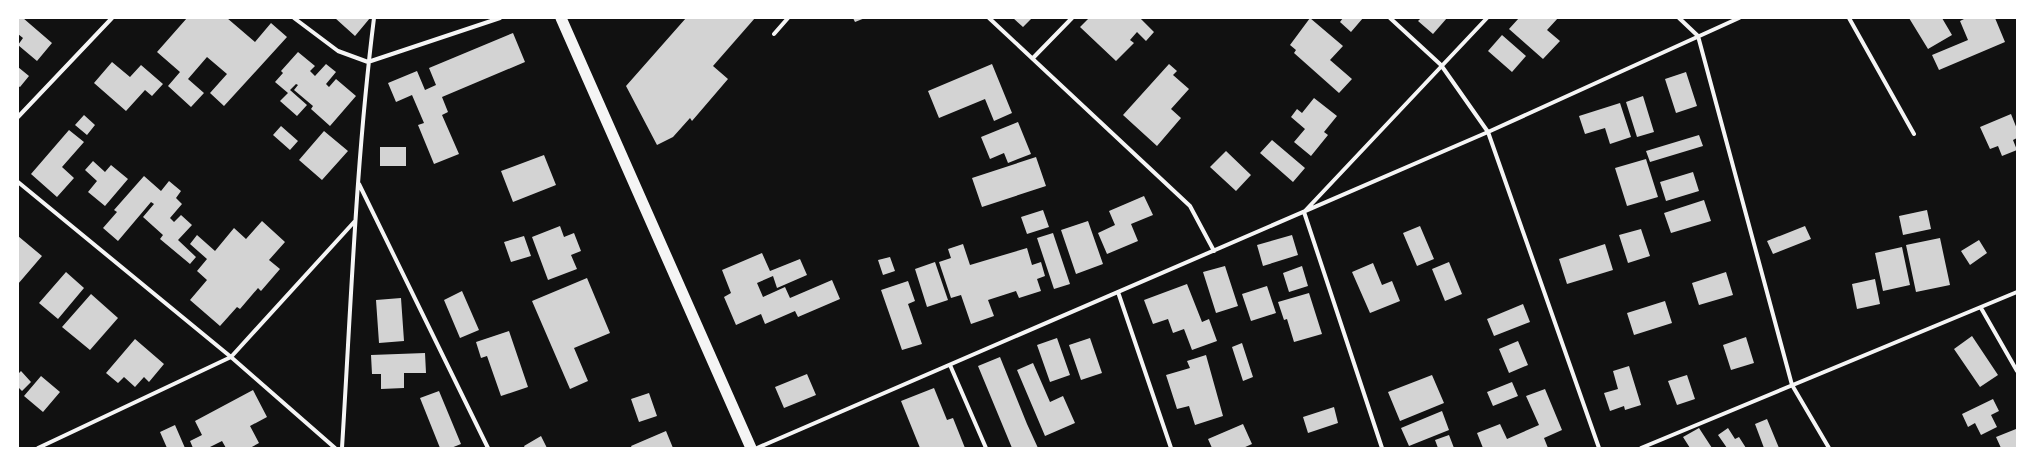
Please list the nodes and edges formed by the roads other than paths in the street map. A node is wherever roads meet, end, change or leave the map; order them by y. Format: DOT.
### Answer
graph roads {
  1 [pos="112,18"];
  2 [pos="294,18"];
  3 [pos="374,18"];
  4 [pos="500,18"];
  5 [pos="560,18"];
  6 [pos="788,18"];
  7 [pos="989,18"];
  8 [pos="1072,18"];
  9 [pos="1390,18"];
  10 [pos="1487,18"];
  11 [pos="1679,18"];
  12 [pos="1738,18"];
  13 [pos="1849,18"];
  14 [pos="774,34"];
  15 [pos="1698,36"];
  16 [pos="1033,58"];
  17 [pos="368,62"];
  18 [pos="1441,65"];
  19 [pos="18,117"];
  20 [pos="1488,132"];
  21 [pos="1914,134"];
  22 [pos="18,182"];
  23 [pos="359,183"];
  24 [pos="1304,212"];
  25 [pos="356,221"];
  26 [pos="1214,251"];
  27 [pos="1118,292"];
  28 [pos="2017,292"];
  29 [pos="1981,308"];
  30 [pos="231,358"];
  31 [pos="950,365"];
  32 [pos="2017,370"];
  33 [pos="1792,385"];
  34 [pos="38,448"];
  35 [pos="335,448"];
  36 [pos="342,448"];
  37 [pos="488,448"];
  38 [pos="751,448"];
  39 [pos="757,448"];
  40 [pos="986,448"];
  41 [pos="1171,448"];
  42 [pos="1382,448"];
  43 [pos="1599,448"];
  44 [pos="1641,448"];
  45 [pos="1829,448"];
  1 -- 19 [label="street"];
  2 -- 17 [label="street"];
  3 -- 17 [label="street"];
  4 -- 17 [label="street"];
  5 -- 38 [label="highway"];
  6 -- 14 [label="street"];
  7 -- 16 [label="street"];
  8 -- 16 [label="street"];
  9 -- 18 [label="street"];
  10 -- 18 [label="street"];
  11 -- 15 [label="street"];
  12 -- 15 [label="street"];
  13 -- 21 [label="street"];
  15 -- 20 [label="street"];
  15 -- 33 [label="street"];
  16 -- 26 [label="street"];
  17 -- 23 [label="street"];
  18 -- 20 [label="street"];
  18 -- 24 [label="street"];
  20 -- 24 [label="street"];
  20 -- 43 [label="street"];
  22 -- 30 [label="street"];
  23 -- 25 [label="street"];
  23 -- 37 [label="street"];
  24 -- 26 [label="street"];
  24 -- 42 [label="street"];
  25 -- 30 [label="street"];
  25 -- 36 [label="street"];
  26 -- 27 [label="street"];
  27 -- 31 [label="street"];
  27 -- 41 [label="street"];
  28 -- 29 [label="street"];
  29 -- 32 [label="street"];
  29 -- 33 [label="street"];
  30 -- 34 [label="street"];
  30 -- 35 [label="street"];
  31 -- 39 [label="street"];
  31 -- 40 [label="street"];
  33 -- 44 [label="street"];
  33 -- 45 [label="street"];
}
